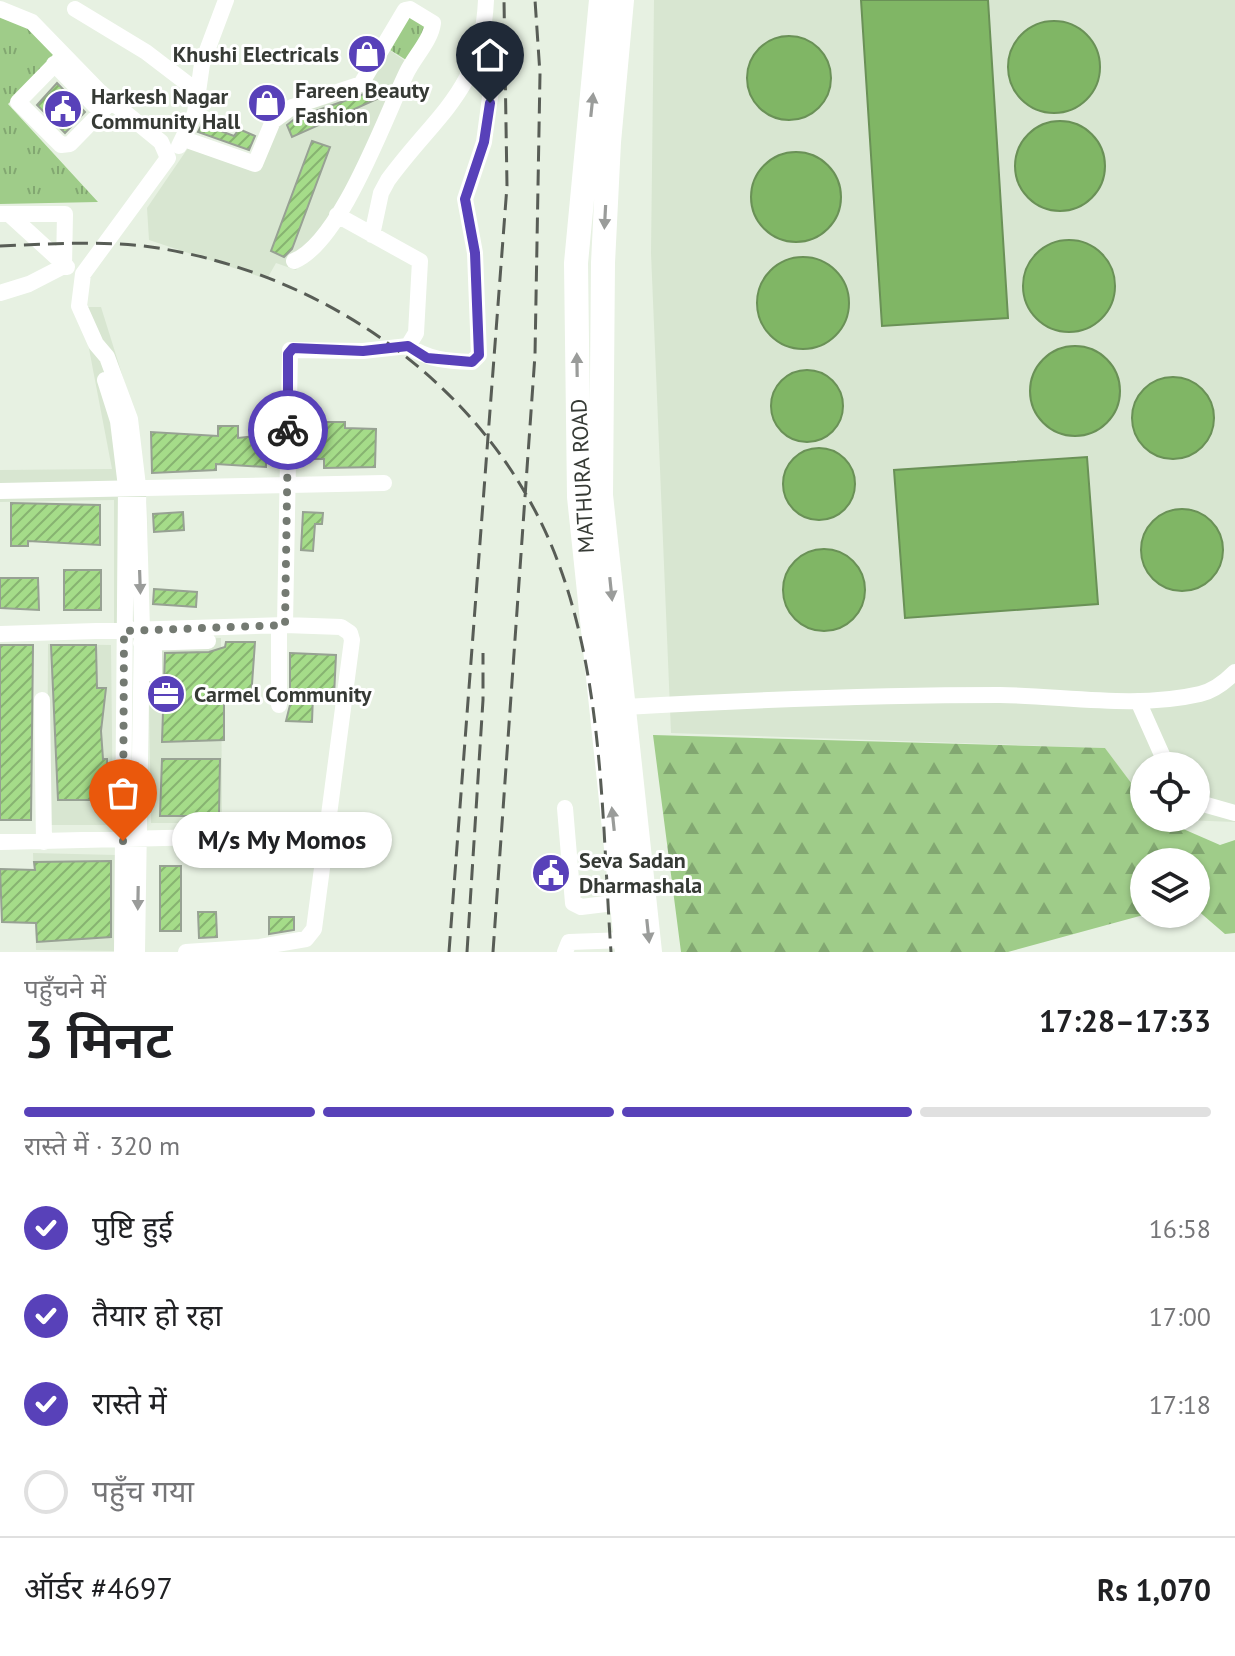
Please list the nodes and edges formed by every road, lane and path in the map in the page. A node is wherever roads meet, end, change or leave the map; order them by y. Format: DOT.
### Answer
graph roads {
  1 [pos="226,0"];
  2 [pos="486,0"];
  3 [pos="601,0"];
  4 [pos="622,0"];
  5 [pos="0,9"];
  6 [pos="75,9"];
  7 [pos="58,60"];
  8 [pos="493,75"];
  9 [pos="197,91"];
  10 [pos="106,107"];
  11 [pos="184,139"];
  12 [pos="168,158"];
  13 [pos="4,214"];
  14 [pos="337,215"];
  15 [pos="372,235"];
  16 [pos="294,261"];
  17 [pos="64,266"];
  18 [pos="83,274"];
  19 [pos="0,293"];
  20 [pos="408,346"];
  21 [pos="286,482"];
  22 [pos="384,483"];
  23 [pos="132,487"];
  24 [pos="0,491"];
  25 [pos="282,626"];
  26 [pos="124,631"];
  27 [pos="0,634"];
  28 [pos="146,639"];
  29 [pos="208,641"];
  30 [pos="1235,672"];
  31 [pos="154,674"];
  32 [pos="42,700"];
  33 [pos="1138,701"];
  34 [pos="279,705"];
  35 [pos="625,707"];
  36 [pos="1161,752"];
  37 [pos="1210,806"];
  38 [pos="565,808"];
  39 [pos="1235,813"];
  40 [pos="326,834"];
  41 [pos="131,841"];
  42 [pos="0,842"];
  43 [pos="44,842"];
  44 [pos="622,902"];
  45 [pos="627,946"];
  46 [pos="122,952"];
  47 [pos="137,952"];
  48 [pos="186,952"];
  49 [pos="565,952"];
  50 [pos="650,952"];
  1 -- 9 [label="street"];
  2 -- 15 [label="street"];
  44 -- 3 [label="highway, MATHURA ROAD, one-way"];
  4 -- 35 [label="highway, MATHURA ROAD, one-way"];
  5 -- 7 [label="street"];
  6 -- 9 [label="street"];
  7 -- 10 [label="street"];
  7 -- 10 [label="street"];
  8 -- 20 [label="street"];
  9 -- 11 [label="street"];
  10 -- 12 [label="street"];
  11 -- 12 [label="street"];
  11 -- 14 [label="street"];
  12 -- 18 [label="street"];
  13 -- 17 [label="street"];
  13 -- 17 [label="street"];
  14 -- 15 [label="street"];
  14 -- 16 [label="street"];
  15 -- 20 [label="street"];
  17 -- 18 [label="street"];
  17 -- 19 [label="street"];
  18 -- 23 [label="street"];
  20 -- 21 [label="street"];
  21 -- 22 [label="street"];
  21 -- 23 [label="street"];
  21 -- 25 [label="street"];
  23 -- 24 [label="street"];
  23 -- 26 [label="street"];
  23 -- 28 [label="street, one-way"];
  25 -- 28 [label="street"];
  25 -- 34 [label="street"];
  25 -- 40 [label="street"];
  26 -- 27 [label="street"];
  26 -- 28 [label="street"];
  26 -- 41 [label="street"];
  28 -- 29 [label="street"];
  28 -- 31 [label="street"];
  28 -- 41 [label="street"];
  30 -- 33 [label="street"];
  32 -- 43 [label="street"];
  33 -- 35 [label="street"];
  33 -- 36 [label="street"];
  35 -- 50 [label="highway, MATHURA ROAD, one-way"];
  37 -- 39 [label="street"];
  38 -- 44 [label="street"];
  40 -- 41 [label="street"];
  40 -- 48 [label="street"];
  41 -- 43 [label="street"];
  41 -- 46 [label="street"];
  41 -- 47 [label="street, one-way"];
  42 -- 43 [label="street"];
  44 -- 45 [label="highway, MATHURA ROAD"];
  45 -- 49 [label="street"];
}
